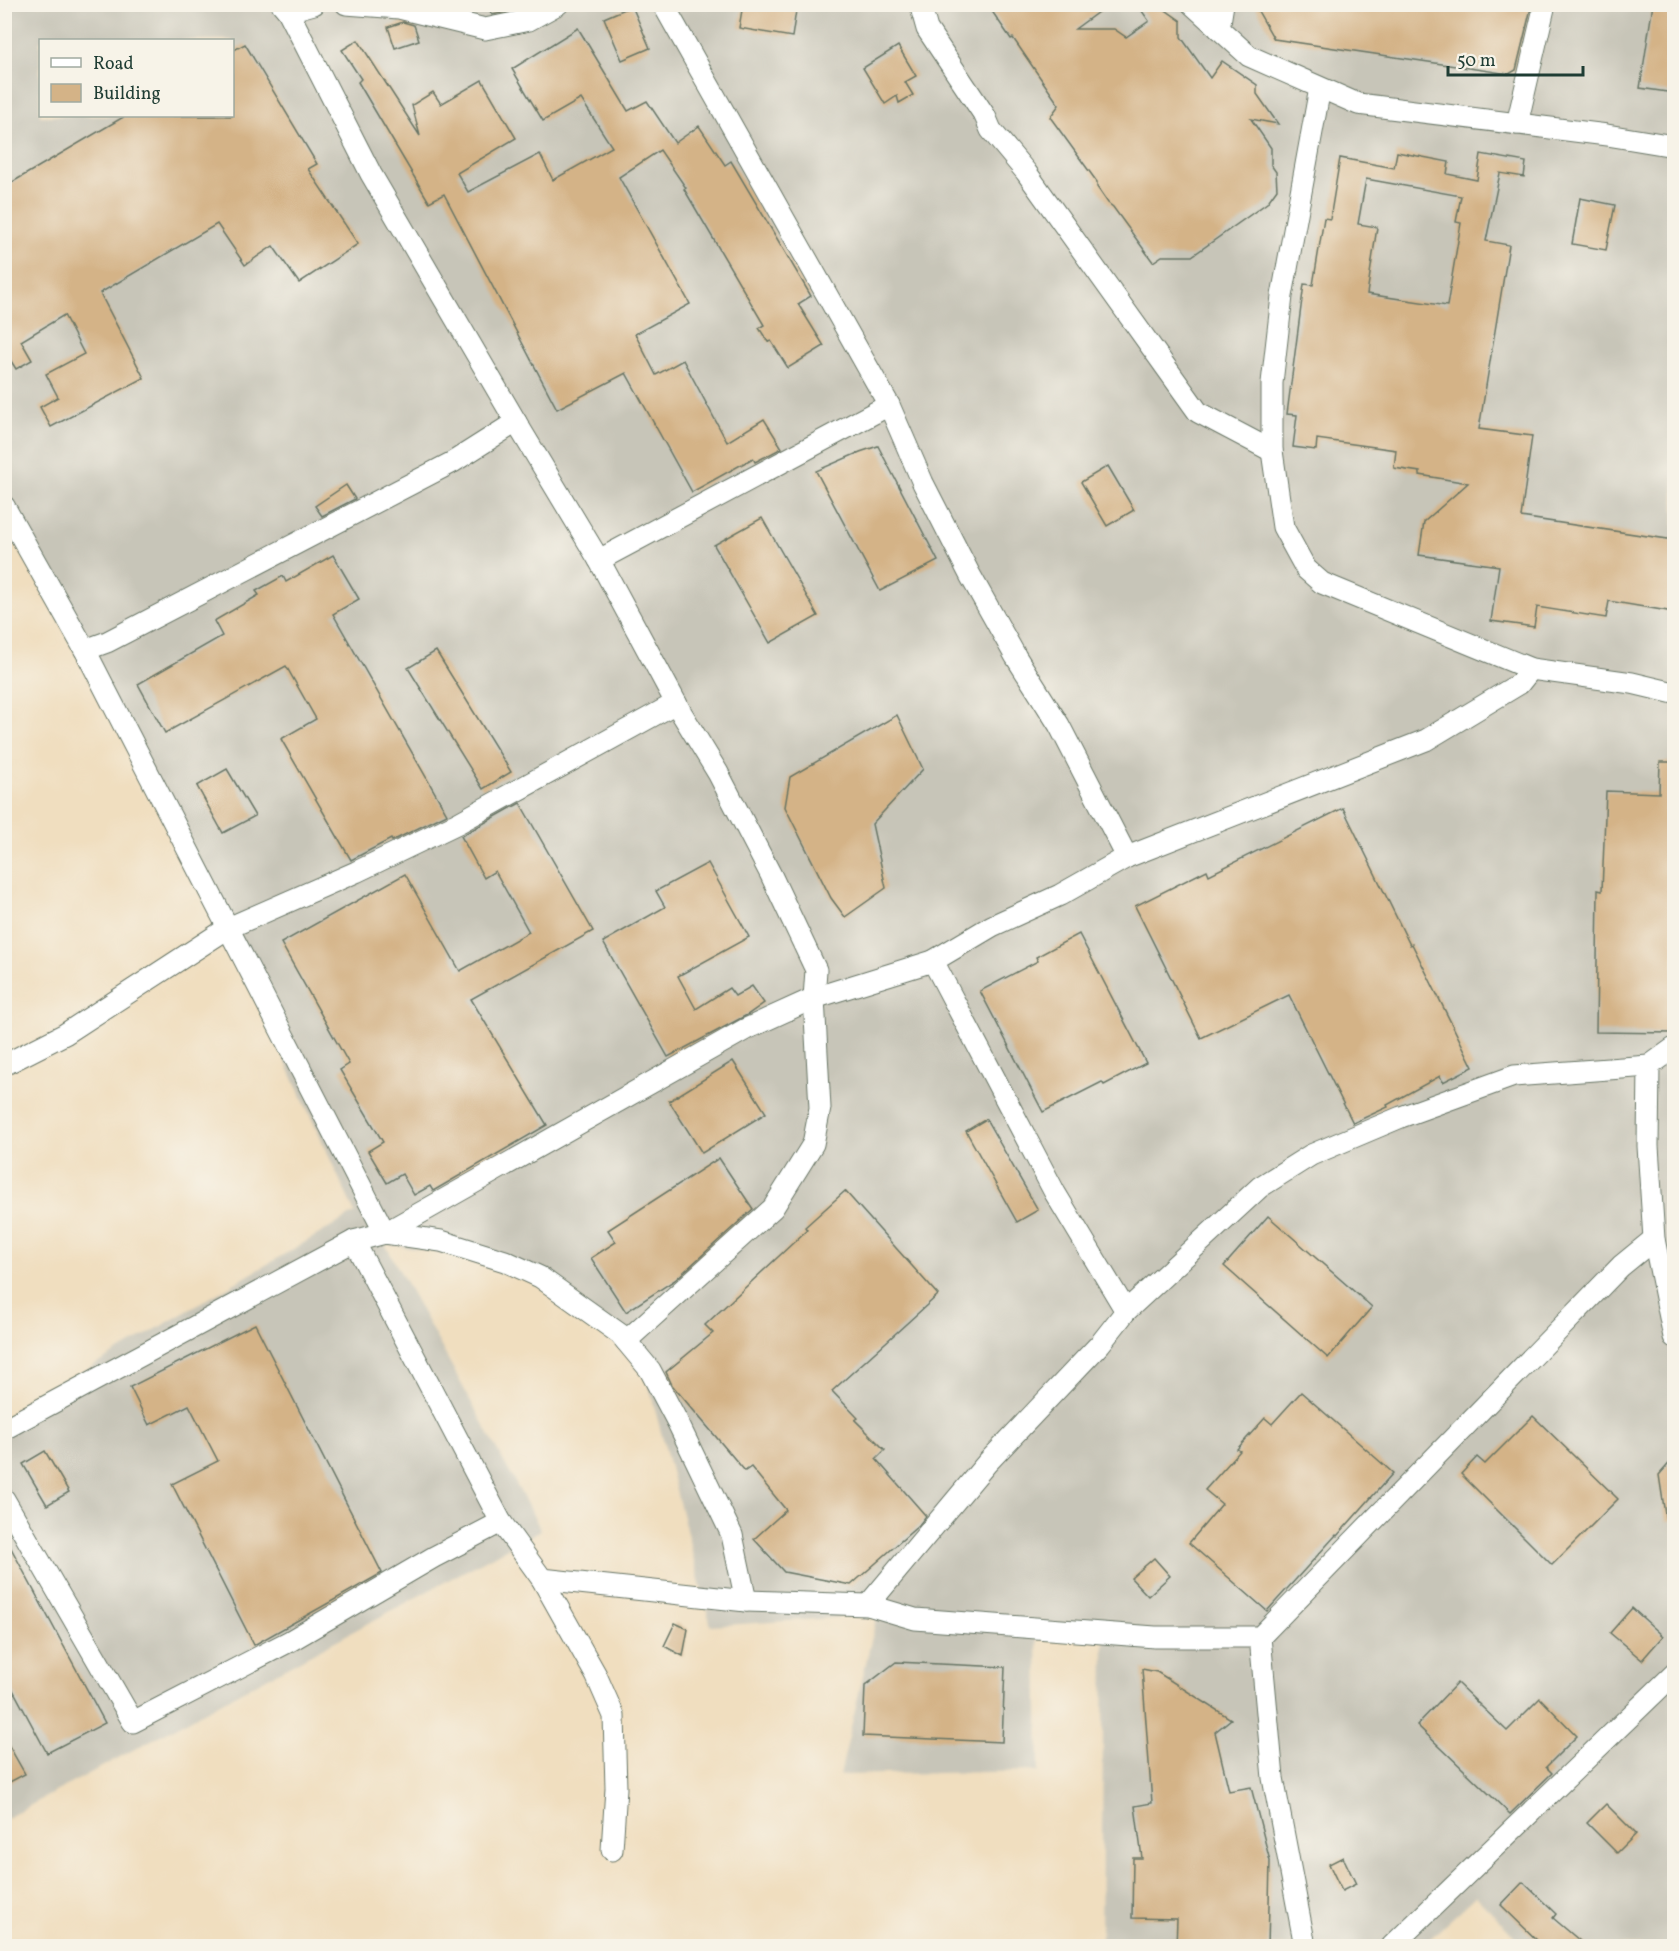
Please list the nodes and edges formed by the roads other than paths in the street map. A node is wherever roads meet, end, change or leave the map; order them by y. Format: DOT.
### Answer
graph roads {
  1 [pos="314,4"];
  2 [pos="346,4"];
  3 [pos="558,4"];
  4 [pos="663,4"];
  5 [pos="920,4"];
  6 [pos="1192,4"];
  7 [pos="1223,4"];
  8 [pos="1545,4"];
  9 [pos="285,8"];
  10 [pos="1219,29"];
  11 [pos="1320,88"];
  12 [pos="1516,124"];
  13 [pos="1674,146"];
  14 [pos="889,405"];
  15 [pos="516,422"];
  16 [pos="1272,451"];
  17 [pos="4,506"];
  18 [pos="599,560"];
  19 [pos="85,650"];
  20 [pos="1531,669"];
  21 [pos="1674,693"];
  22 [pos="676,703"];
  23 [pos="1127,857"];
  24 [pos="228,928"];
  25 [pos="933,961"];
  26 [pos="814,998"];
  27 [pos="1674,1048"];
  28 [pos="4,1065"];
  29 [pos="1649,1066"];
  30 [pos="385,1233"];
  31 [pos="1654,1239"];
  32 [pos="354,1241"];
  33 [pos="1126,1311"];
  34 [pos="1674,1337"];
  35 [pos="626,1341"];
  36 [pos="4,1429"];
  37 [pos="4,1499"];
  38 [pos="501,1522"];
  39 [pos="542,1579"];
  40 [pos="746,1601"];
  41 [pos="868,1605"];
  42 [pos="1260,1636"];
  43 [pos="1674,1674"];
  44 [pos="612,1850"];
  45 [pos="1305,1947"];
  46 [pos="1392,1947"];
  1 -- 9 [label="street"];
  2 -- 3 [label="street"];
  4 -- 14 [label="street"];
  5 -- 16 [label="street"];
  6 -- 10 [label="street"];
  7 -- 10 [label="street"];
  8 -- 12 [label="street"];
  9 -- 15 [label="street"];
  10 -- 11 [label="street"];
  11 -- 12 [label="street"];
  11 -- 16 [label="street"];
  12 -- 13 [label="street"];
  14 -- 18 [label="street"];
  14 -- 23 [label="street"];
  15 -- 18 [label="street"];
  15 -- 19 [label="street"];
  16 -- 20 [label="street"];
  17 -- 19 [label="street"];
  18 -- 22 [label="street"];
  19 -- 24 [label="street"];
  20 -- 21 [label="street"];
  20 -- 23 [label="street"];
  22 -- 24 [label="street"];
  22 -- 26 [label="street"];
  23 -- 25 [label="street"];
  24 -- 28 [label="street"];
  24 -- 30 [label="street"];
  25 -- 26 [label="street"];
  25 -- 33 [label="street"];
  26 -- 30 [label="street"];
  26 -- 35 [label="street"];
  27 -- 29 [label="street"];
  29 -- 31 [label="street"];
  29 -- 33 [label="street"];
  30 -- 32 [label="street"];
  30 -- 35 [label="street"];
  31 -- 34 [label="street"];
  31 -- 42 [label="street"];
  32 -- 36 [label="street"];
  32 -- 38 [label="street"];
  33 -- 41 [label="street"];
  35 -- 40 [label="street"];
  37 -- 38 [label="street"];
  38 -- 39 [label="street"];
  39 -- 40 [label="street"];
  39 -- 44 [label="street"];
  40 -- 41 [label="street"];
  41 -- 42 [label="street"];
  42 -- 45 [label="street"];
  43 -- 46 [label="street"];
}
